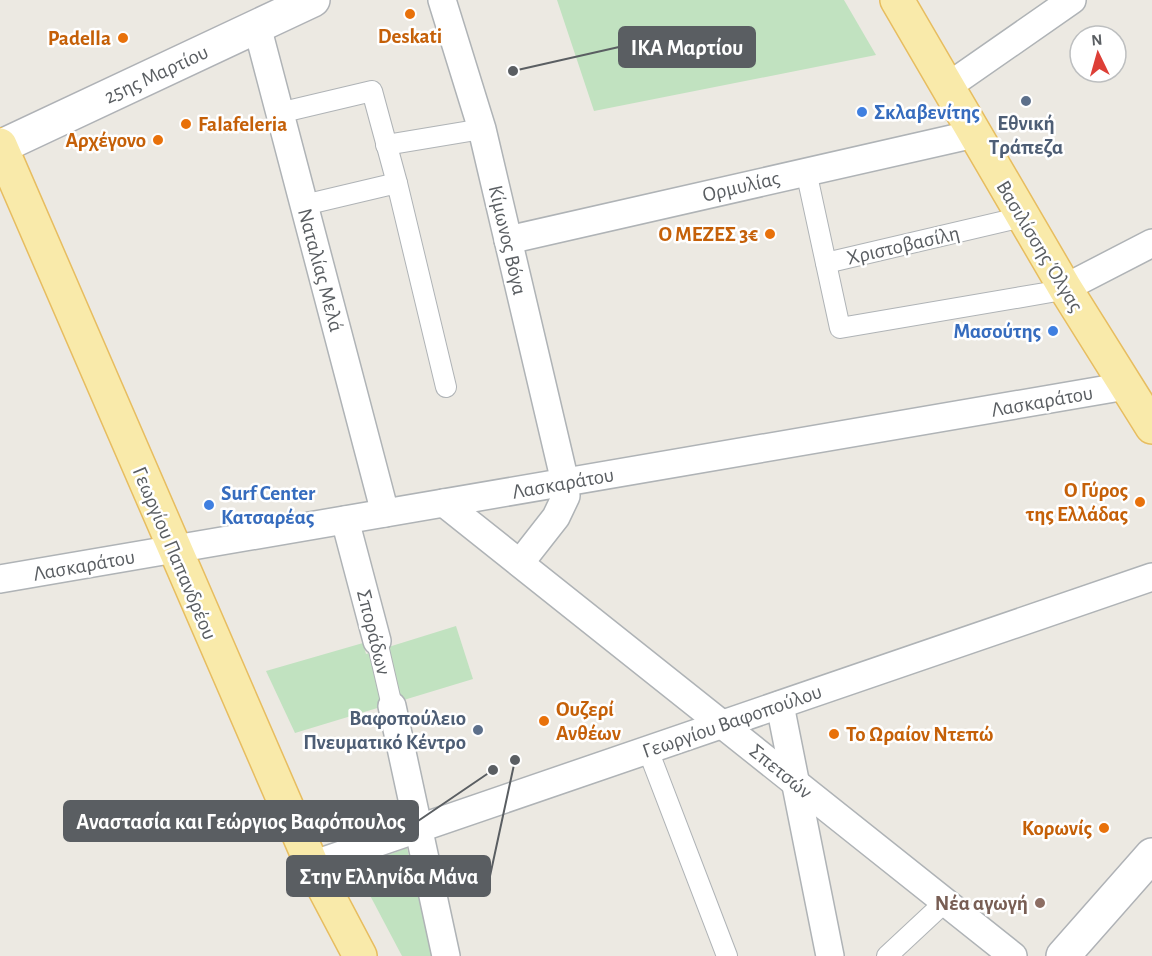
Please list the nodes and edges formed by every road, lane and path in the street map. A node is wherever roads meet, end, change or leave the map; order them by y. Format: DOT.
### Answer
graph roads {
  1 [pos="442,0"];
  2 [pos="897,0"];
  3 [pos="1072,0"];
  4 [pos="306,2"];
  5 [pos="257,26"];
  6 [pos="947,87"];
  7 [pos="279,112"];
  8 [pos="482,129"];
  9 [pos="974,134"];
  10 [pos="386,145"];
  11 [pos="0,146"];
  12 [pos="806,171"];
  13 [pos="397,183"];
  14 [pos="304,205"];
  15 [pos="1023,217"];
  16 [pos="508,240"];
  17 [pos="1152,243"];
  18 [pos="826,263"];
  19 [pos="1065,288"];
  20 [pos="1126,386"];
  21 [pos="446,387"];
  22 [pos="1152,427"];
  23 [pos="565,482"];
  24 [pos="444,503"];
  25 [pos="385,513"];
  26 [pos="345,520"];
  27 [pos="174,549"];
  28 [pos="520,563"];
  29 [pos="1152,577"];
  30 [pos="0,579"];
  31 [pos="377,641"];
  32 [pos="780,705"];
  33 [pos="392,706"];
  34 [pos="722,724"];
  35 [pos="648,750"];
  36 [pos="795,782"];
  37 [pos="418,829"];
  38 [pos="1152,855"];
  39 [pos="312,865"];
  40 [pos="945,902"];
  41 [pos="360,956"];
  42 [pos="446,956"];
  43 [pos="727,956"];
  44 [pos="830,956"];
  45 [pos="887,956"];
  46 [pos="1013,956"];
  47 [pos="1063,956"];
  1 -- 8 [label="street, Κίμωνος Βόγα"];
  2 -- 6 [label="main road, Βασιλίσσης Όλγας"];
  3 -- 6 [label="street"];
  4 -- 5 [label="main road, 25ης Μαρτίου"];
  5 -- 7 [label="street, Ναταλίας Μελά"];
  5 -- 11 [label="main road, 25ης Μαρτίου"];
  6 -- 9 [label="main road, Βασιλίσσης Όλγας"];
  7 -- 10 [label="street"];
  7 -- 14 [label="street, Ναταλίας Μελά"];
  8 -- 10 [label="street"];
  8 -- 16 [label="street, Κίμωνος Βόγα"];
  9 -- 12 [label="street, Ορμυλίας"];
  9 -- 15 [label="main road, Βασιλίσσης Όλγας"];
  10 -- 13 [label="street"];
  11 -- 27 [label="main road, Γεωργίου Παπανδρέου"];
  12 -- 16 [label="street, Ορμυλίας"];
  12 -- 18 [label="street"];
  13 -- 14 [label="street"];
  13 -- 21 [label="street"];
  14 -- 25 [label="street, Ναταλίας Μελά"];
  15 -- 18 [label="street, Χριστοβασίλη"];
  15 -- 19 [label="main road, Βασιλίσσης Όλγας"];
  16 -- 23 [label="street, Κίμωνος Βόγα"];
  17 -- 19 [label="street"];
  18 -- 19 [label="street, Χριστοβασίλη"];
  19 -- 20 [label="main road, Βασιλίσσης Όλγας"];
  20 -- 22 [label="main road, Βασιλίσσης Όλγας"];
  20 -- 23 [label="street, Λασκαράτου"];
  23 -- 24 [label="street, Λασκαράτου"];
  23 -- 28 [label="street"];
  24 -- 25 [label="street, Λασκαράτου"];
  24 -- 28 [label="street, Σπετσών"];
  25 -- 26 [label="street, Λασκαράτου"];
  26 -- 27 [label="street, Λασκαράτου"];
  26 -- 31 [label="street, Σποράδων"];
  27 -- 30 [label="street, Λασκαράτου"];
  27 -- 39 [label="main road, Γεωργίου Παπανδρέου"];
  28 -- 34 [label="street, Σπετσών"];
  29 -- 32 [label="street, Γεωργίου Βαφοπούλου"];
  31 -- 33 [label="street, Σποράδων"];
  32 -- 34 [label="street, Γεωργίου Βαφοπούλου"];
  32 -- 36 [label="street"];
  33 -- 37 [label="street, Σποράδων"];
  34 -- 35 [label="street, Γεωργίου Βαφοπούλου"];
  34 -- 36 [label="street, Σπετσών"];
  35 -- 37 [label="street, Γεωργίου Βαφοπούλου"];
  35 -- 43 [label="street"];
  36 -- 40 [label="street, Σπετσών"];
  36 -- 44 [label="street"];
  37 -- 39 [label="street, Γεωργίου Βαφοπούλου"];
  37 -- 42 [label="street, Σποράδων"];
  38 -- 47 [label="main road"];
  39 -- 41 [label="main road, Γεωργίου Παπανδρέου"];
  40 -- 45 [label="street"];
  40 -- 46 [label="street, Σπετσών"];
}
